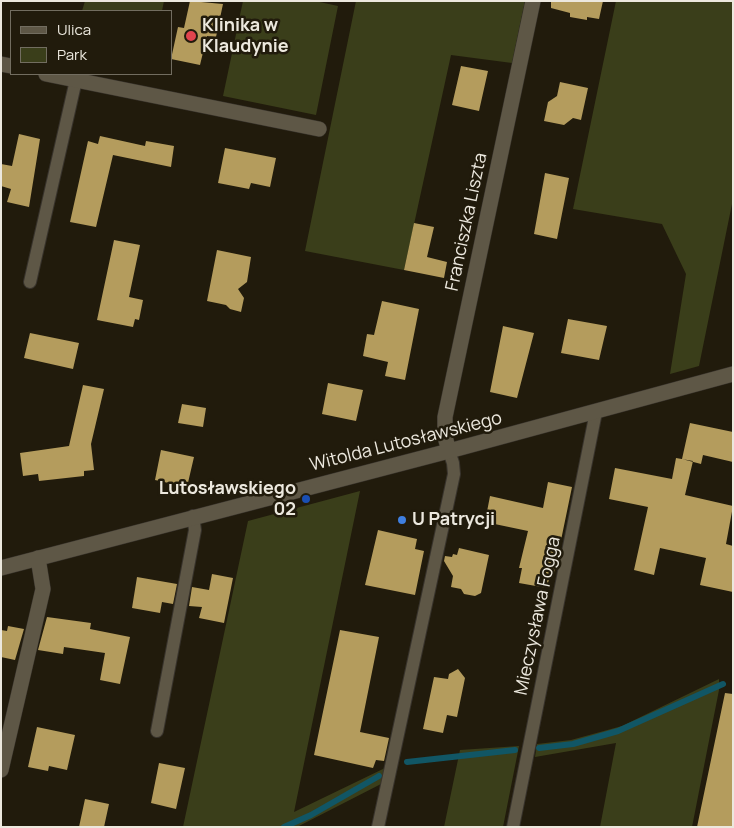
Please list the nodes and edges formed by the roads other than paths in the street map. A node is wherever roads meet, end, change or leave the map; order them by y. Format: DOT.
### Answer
graph roads {
  1 [pos="533,1"];
  2 [pos="51,75"];
  3 [pos="76,80"];
  4 [pos="319,129"];
  5 [pos="30,282"];
  6 [pos="733,374"];
  7 [pos="596,412"];
  8 [pos="449,452"];
  9 [pos="193,516"];
  10 [pos="38,558"];
  11 [pos="1,568"];
  12 [pos="157,731"];
  13 [pos="1,770"];
  14 [pos="378,827"];
  15 [pos="513,827"];
  1 -- 8 [label="street, Franciszka Liszta"];
  2 -- 3 [label="street"];
  3 -- 4 [label="street"];
  3 -- 5 [label="lane"];
  6 -- 7 [label="street, Witolda Lutosławskiego"];
  7 -- 8 [label="street, Witolda Lutosławskiego"];
  7 -- 15 [label="lane, Mieczysława Fogga"];
  8 -- 9 [label="street, Witolda Lutosławskiego"];
  8 -- 14 [label="lane"];
  9 -- 10 [label="street, Witolda Lutosławskiego"];
  9 -- 12 [label="lane"];
  10 -- 11 [label="street, Witolda Lutosławskiego"];
  10 -- 13 [label="street"];
}
